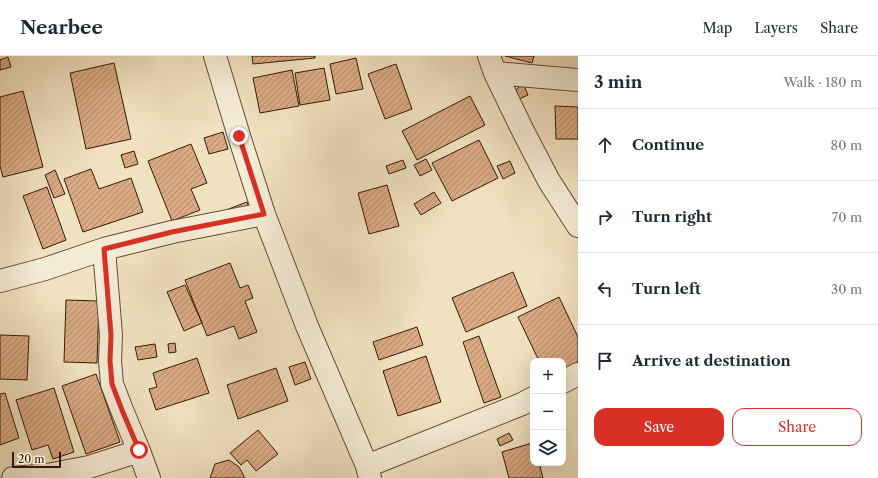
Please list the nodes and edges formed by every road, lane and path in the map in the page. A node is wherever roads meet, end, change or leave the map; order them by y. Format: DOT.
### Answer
graph roads {
  1 [pos="215,56"];
  2 [pos="492,65"];
  3 [pos="578,80"];
  4 [pos="264,214"];
  5 [pos="578,226"];
  6 [pos="104,249"];
  7 [pos="0,281"];
  8 [pos="578,374"];
  9 [pos="566,380"];
  10 [pos="530,400"];
  11 [pos="139,450"];
  12 [pos="368,472"];
  13 [pos="13,478"];
  14 [pos="149,478"];
  1 -- 4 [label="street"];
  2 -- 3 [label="street"];
  2 -- 5 [label="street"];
  4 -- 6 [label="street"];
  4 -- 12 [label="street"];
  6 -- 7 [label="street"];
  6 -- 11 [label="street"];
  8 -- 9 [label="street"];
  10 -- 12 [label="street"];
  11 -- 13 [label="street"];
  11 -- 14 [label="street"];
}
